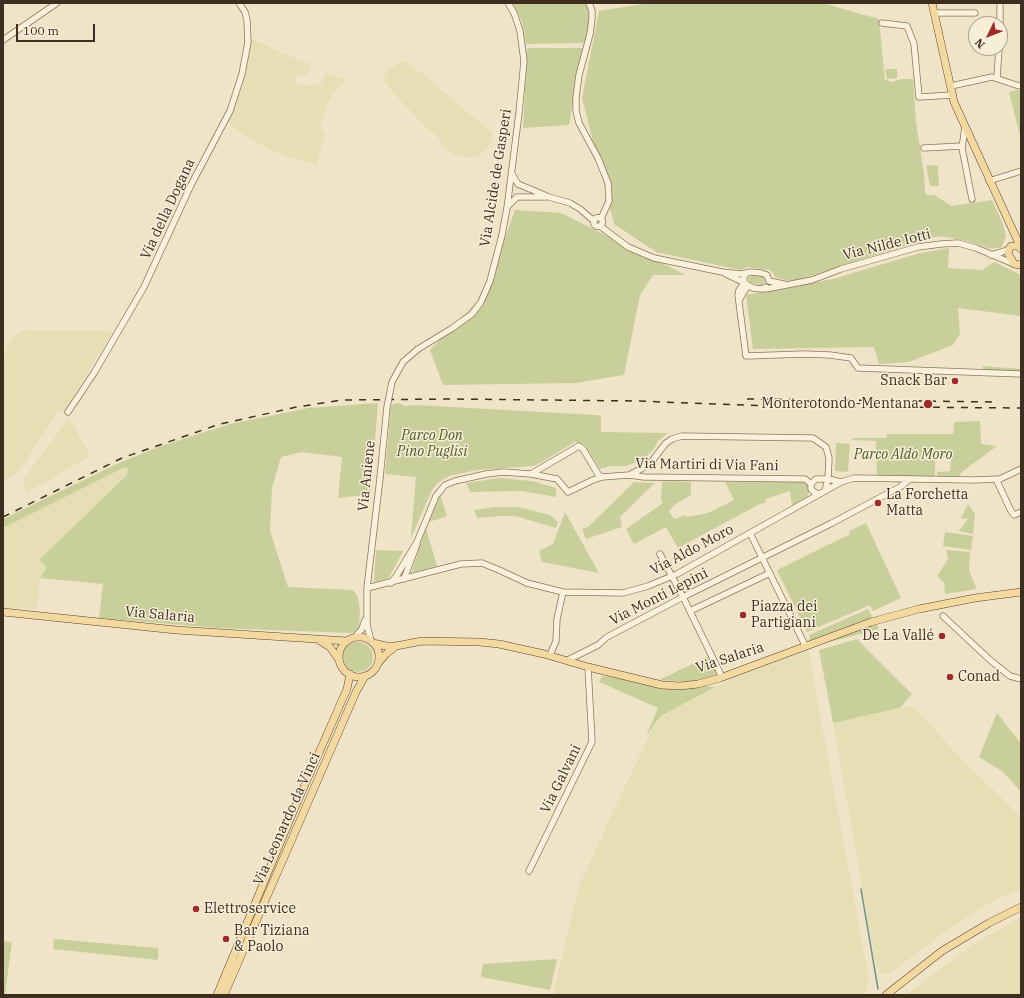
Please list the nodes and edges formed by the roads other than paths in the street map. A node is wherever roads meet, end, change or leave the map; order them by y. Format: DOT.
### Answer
graph roads {
  1 [pos="57,3"];
  2 [pos="239,3"];
  3 [pos="508,3"];
  4 [pos="589,3"];
  5 [pos="932,3"];
  6 [pos="1000,6"];
  7 [pos="934,13"];
  8 [pos="975,13"];
  9 [pos="1000,16"];
  10 [pos="882,23"];
  11 [pos="3,40"];
  12 [pos="998,56"];
  13 [pos="997,78"];
  14 [pos="951,86"];
  15 [pos="1021,86"];
  16 [pos="953,95"];
  17 [pos="965,127"];
  18 [pos="962,146"];
  19 [pos="924,148"];
  20 [pos="1021,171"];
  21 [pos="511,172"];
  22 [pos="989,181"];
  23 [pos="518,184"];
  24 [pos="509,190"];
  25 [pos="517,197"];
  26 [pos="549,197"];
  27 [pos="972,199"];
  28 [pos="507,208"];
  29 [pos="601,219"];
  30 [pos="594,220"];
  31 [pos="1009,220"];
  32 [pos="600,226"];
  33 [pos="1010,248"];
  34 [pos="1021,248"];
  35 [pos="991,255"];
  36 [pos="1019,266"];
  37 [pos="722,272"];
  38 [pos="746,274"];
  39 [pos="769,281"];
  40 [pos="745,284"];
  41 [pos="789,284"];
  42 [pos="764,289"];
  43 [pos="418,348"];
  44 [pos="1021,374"];
  45 [pos="68,412"];
  46 [pos="1021,469"];
  47 [pos="531,474"];
  48 [pos="628,475"];
  49 [pos="602,477"];
  50 [pos="828,479"];
  51 [pos="911,479"];
  52 [pos="996,479"];
  53 [pos="841,482"];
  54 [pos="811,486"];
  55 [pos="822,493"];
  56 [pos="808,501"];
  57 [pos="1021,512"];
  58 [pos="750,533"];
  59 [pos="417,542"];
  60 [pos="660,554"];
  61 [pos="763,558"];
  62 [pos="770,573"];
  63 [pos="672,576"];
  64 [pos="404,579"];
  65 [pos="391,583"];
  66 [pos="367,588"];
  67 [pos="563,592"];
  68 [pos="1021,592"];
  69 [pos="683,597"];
  70 [pos="690,611"];
  71 [pos="3,612"];
  72 [pos="366,616"];
  73 [pos="943,616"];
  74 [pos="355,637"];
  75 [pos="314,639"];
  76 [pos="347,641"];
  77 [pos="372,642"];
  78 [pos="804,643"];
  79 [pos="396,646"];
  80 [pos="550,655"];
  81 [pos="568,660"];
  82 [pos="340,662"];
  83 [pos="379,662"];
  84 [pos="588,667"];
  85 [pos="350,674"];
  86 [pos="365,676"];
  87 [pos="722,677"];
  88 [pos="1021,680"];
  89 [pos="529,871"];
  90 [pos="1021,907"];
  91 [pos="217,995"];
  92 [pos="224,995"];
  93 [pos="886,995"];
  1 -- 11 [label="street"];
  2 -- 45 [label="street, Via della Dogana"];
  3 -- 21 [label="street, Via Alcide de Gasperi"];
  4 -- 29 [label="street"];
  5 -- 7 [label="main road"];
  6 -- 9 [label="street"];
  7 -- 8 [label="street"];
  7 -- 14 [label="main road"];
  10 -- 16 [label="street"];
  12 -- 13 [label="street"];
  13 -- 14 [label="street"];
  13 -- 15 [label="street"];
  14 -- 16 [label="main road"];
  16 -- 17 [label="main road"];
  17 -- 18 [label="street"];
  17 -- 22 [label="main road"];
  18 -- 19 [label="street"];
  18 -- 27 [label="street"];
  20 -- 22 [label="street"];
  21 -- 23 [label="street"];
  21 -- 24 [label="street, Via Alcide de Gasperi"];
  22 -- 31 [label="main road"];
  23 -- 24 [label="street"];
  23 -- 26 [label="street"];
  24 -- 25 [label="street"];
  24 -- 28 [label="street, Via Alcide de Gasperi"];
  25 -- 26 [label="street"];
  25 -- 28 [label="street"];
  26 -- 30 [label="street"];
  28 -- 43 [label="street, Via Alcide de Gasperi"];
  29 -- 30 [label="street"];
  29 -- 32 [label="street"];
  30 -- 32 [label="street"];
  31 -- 33 [label="main road"];
  31 -- 34 [label="main road"];
  32 -- 37 [label="street, Via Nilde Iotti"];
  33 -- 34 [label="main road"];
  33 -- 35 [label="street"];
  33 -- 36 [label="main road"];
  35 -- 36 [label="street, Via Nilde Iotti"];
  35 -- 41 [label="street, Via Nilde Iotti"];
  37 -- 38 [label="street, Via Nilde Iotti"];
  37 -- 40 [label="street, Via Nilde Iotti"];
  38 -- 39 [label="street, Via Nilde Iotti"];
  38 -- 40 [label="street"];
  39 -- 41 [label="street, Via Nilde Iotti"];
  39 -- 42 [label="street"];
  40 -- 42 [label="street"];
  40 -- 44 [label="street"];
  41 -- 42 [label="street, Via Nilde Iotti"];
  43 -- 66 [label="street, Via Aniene, bridge"];
  46 -- 52 [label="street, Via Aldo Moro"];
  47 -- 49 [label="street, Via Martiri di Via Fani"];
  47 -- 49 [label="street"];
  47 -- 59 [label="street, Via Martiri di Via Fani"];
  48 -- 49 [label="street, Via Martiri di Via Fani"];
  48 -- 50 [label="street"];
  48 -- 54 [label="street, Via Martiri di Via Fani"];
  50 -- 53 [label="street"];
  50 -- 54 [label="street"];
  50 -- 55 [label="street"];
  51 -- 52 [label="street, Via Aldo Moro"];
  51 -- 53 [label="street, Via Aldo Moro"];
  51 -- 61 [label="street, Via Monti Lepini"];
  52 -- 57 [label="street"];
  53 -- 55 [label="street, Via Aldo Moro"];
  54 -- 55 [label="street, Via Martiri di Via Fani"];
  54 -- 56 [label="street"];
  55 -- 56 [label="street, Via Aldo Moro"];
  56 -- 58 [label="street, Via Aldo Moro"];
  58 -- 61 [label="street"];
  58 -- 63 [label="street, Via Aldo Moro"];
  59 -- 64 [label="street"];
  59 -- 65 [label="street"];
  60 -- 63 [label="street"];
  61 -- 62 [label="street"];
  61 -- 69 [label="street, Via Monti Lepini"];
  62 -- 70 [label="street"];
  62 -- 78 [label="street"];
  63 -- 67 [label="street, Via Aldo Moro"];
  63 -- 69 [label="street"];
  64 -- 65 [label="street, Via Aldo Moro"];
  64 -- 67 [label="street, Via Aldo Moro"];
  65 -- 66 [label="street, Via Aldo Moro"];
  66 -- 72 [label="street, Via Aniene"];
  67 -- 80 [label="street"];
  68 -- 78 [label="main road, Via Salaria"];
  69 -- 70 [label="street"];
  69 -- 81 [label="street, Via Monti Lepini"];
  70 -- 87 [label="street"];
  71 -- 75 [label="main road, Via Salaria"];
  72 -- 74 [label="street, Via Aniene"];
  72 -- 77 [label="street, Via Aniene"];
  73 -- 88 [label="street"];
  74 -- 76 [label="main road"];
  74 -- 77 [label="main road, Via Salaria"];
  75 -- 76 [label="main road, Via Salaria"];
  75 -- 82 [label="main road, Via Salaria"];
  76 -- 82 [label="main road"];
  77 -- 79 [label="main road, Via Salaria"];
  77 -- 83 [label="main road"];
  78 -- 87 [label="main road, Via Salaria"];
  79 -- 80 [label="main road, Via Salaria"];
  79 -- 83 [label="main road"];
  80 -- 81 [label="main road, Via Salaria"];
  81 -- 84 [label="main road, Via Salaria"];
  82 -- 85 [label="main road, Via Salaria"];
  83 -- 86 [label="main road"];
  84 -- 87 [label="main road, Via Salaria"];
  84 -- 89 [label="street, Via Galvani"];
  85 -- 86 [label="main road"];
  85 -- 91 [label="main road, Via Leonardo da Vinci"];
  86 -- 92 [label="main road, Via Leonardo da Vinci"];
  90 -- 93 [label="main road"];
}
